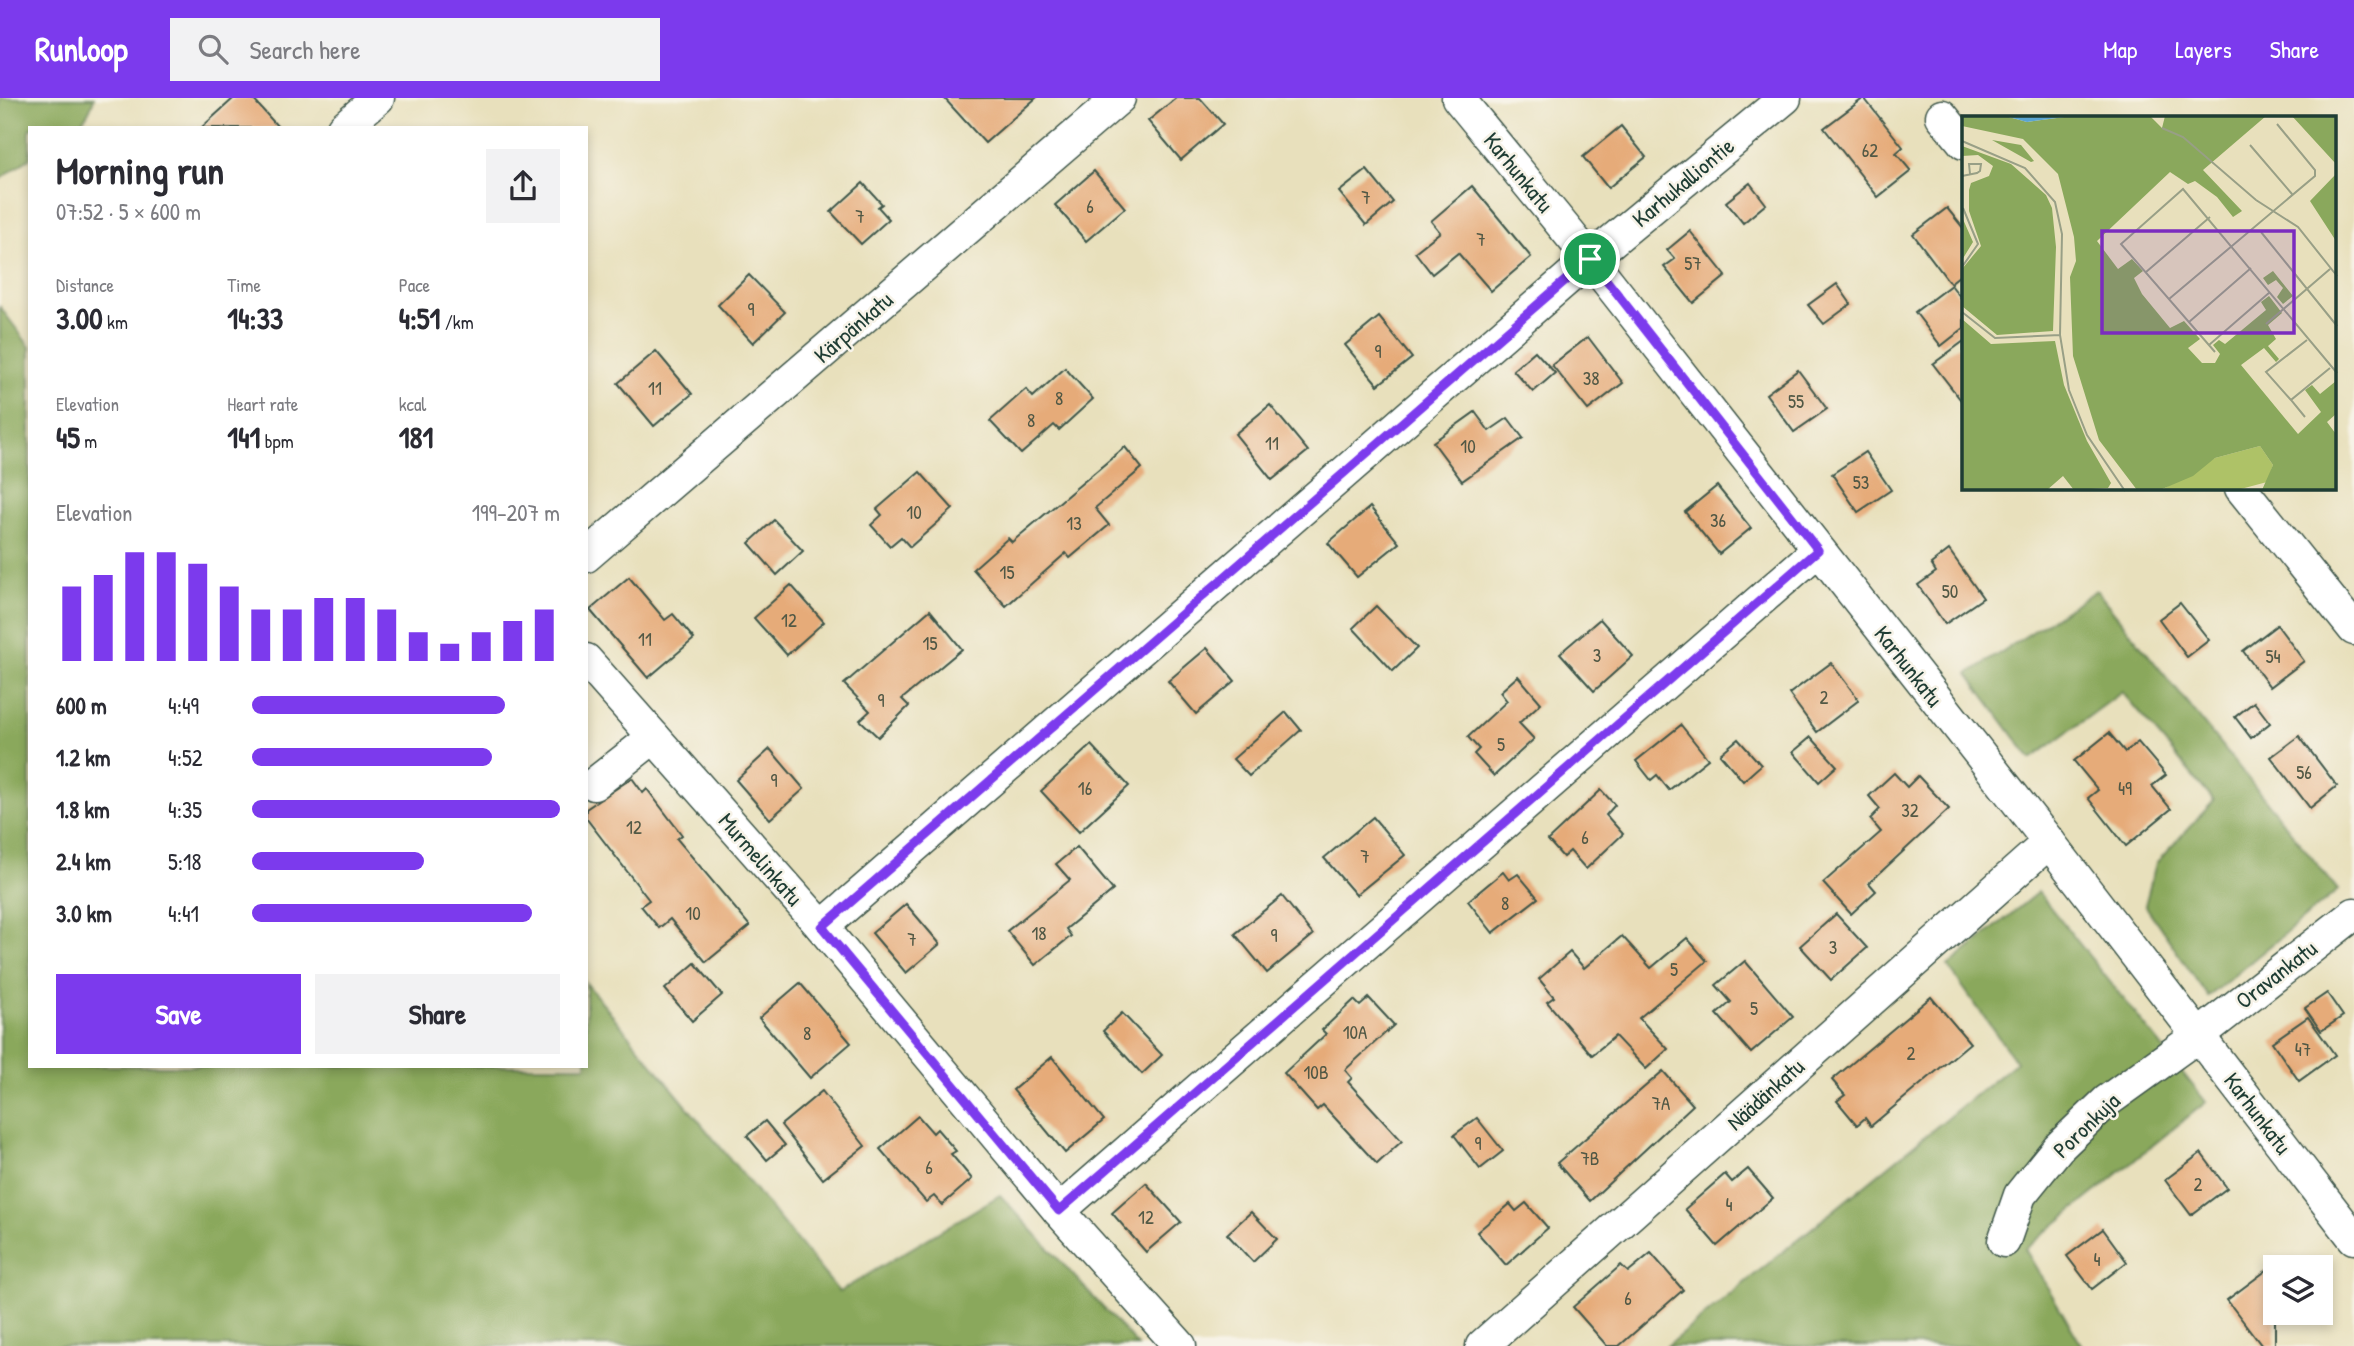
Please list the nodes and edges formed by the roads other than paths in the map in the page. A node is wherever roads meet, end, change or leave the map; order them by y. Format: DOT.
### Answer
graph roads {
  1 [pos="378,98"];
  2 [pos="1119,98"];
  3 [pos="1458,98"];
  4 [pos="1785,98"];
  5 [pos="1942,116"];
  6 [pos="345,126"];
  7 [pos="1962,141"];
  8 [pos="1590,259"];
  9 [pos="2243,490"];
  10 [pos="1818,550"];
  11 [pos="588,554"];
  12 [pos="2354,629"];
  13 [pos="588,662"];
  14 [pos="653,737"];
  15 [pos="594,784"];
  16 [pos="2049,842"];
  17 [pos="2354,914"];
  18 [pos="822,927"];
  19 [pos="2199,1035"];
  20 [pos="1059,1211"];
  21 [pos="2354,1238"];
  22 [pos="2004,1241"];
  23 [pos="1180,1346"];
  24 [pos="1482,1346"];
  1 -- 6 [label="street"];
  2 -- 11 [label="street, Kärpänkatu"];
  3 -- 8 [label="street, Karhunkatu"];
  4 -- 8 [label="street, Karhukalliontie"];
  5 -- 7 [label="street"];
  8 -- 10 [label="street, Karhunkatu"];
  8 -- 18 [label="street, Karhukalliontie"];
  9 -- 12 [label="street"];
  10 -- 16 [label="street, Karhunkatu"];
  10 -- 20 [label="street"];
  13 -- 14 [label="street, Murmelinkatu"];
  14 -- 15 [label="street"];
  14 -- 18 [label="street, Murmelinkatu"];
  16 -- 19 [label="street, Karhunkatu"];
  16 -- 24 [label="street, Näädänkatu"];
  17 -- 19 [label="street, Oravankatu"];
  18 -- 20 [label="street, Murmelinkatu"];
  19 -- 21 [label="street, Karhunkatu"];
  19 -- 22 [label="street, Poronkuja"];
  20 -- 23 [label="street, Murmelinkatu"];
}
